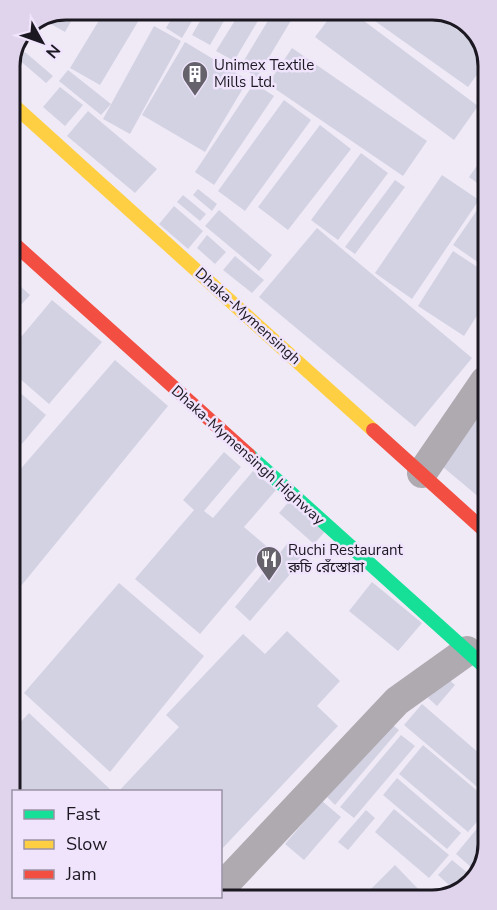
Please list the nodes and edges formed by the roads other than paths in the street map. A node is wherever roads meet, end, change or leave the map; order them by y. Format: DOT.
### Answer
graph roads {
  1 [pos="20,111"];
  2 [pos="20,249"];
  3 [pos="477,393"];
  4 [pos="422,473"];
  5 [pos="477,524"];
  6 [pos="477,660"];
  7 [pos="222,887"];
  1 -- 4 [label="highway, Dhaka-Mymensingh"];
  2 -- 6 [label="highway, Dhaka-Mymensingh Highway"];
  3 -- 4 [label="street"];
  4 -- 5 [label="highway, Dhaka-Mymensingh"];
  6 -- 7 [label="street"];
}
